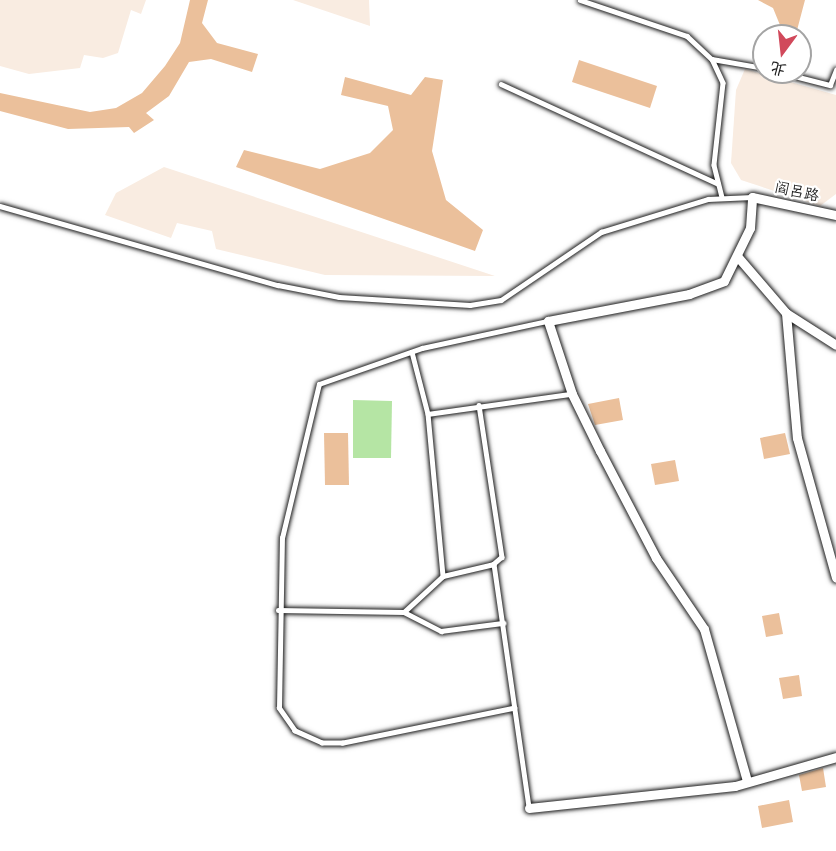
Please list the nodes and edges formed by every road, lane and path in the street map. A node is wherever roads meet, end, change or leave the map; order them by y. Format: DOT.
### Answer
graph roads {
  1 [pos="580,0"];
  2 [pos="712,59"];
  3 [pos="752,66"];
  4 [pos="836,70"];
  5 [pos="812,80"];
  6 [pos="501,84"];
  7 [pos="718,184"];
  8 [pos="752,196"];
  9 [pos="722,197"];
  10 [pos="0,206"];
  11 [pos="836,215"];
  12 [pos="739,253"];
  13 [pos="786,313"];
  14 [pos="548,321"];
  15 [pos="836,345"];
  16 [pos="412,352"];
  17 [pos="572,394"];
  18 [pos="479,405"];
  19 [pos="428,414"];
  20 [pos="494,564"];
  21 [pos="443,576"];
  22 [pos="836,578"];
  23 [pos="278,610"];
  24 [pos="404,612"];
  25 [pos="502,624"];
  26 [pos="515,708"];
  27 [pos="836,757"];
  28 [pos="747,780"];
  29 [pos="529,808"];
  1 -- 2 [label="lane"];
  2 -- 3 [label="lane"];
  2 -- 7 [label="lane"];
  4 -- 5 [label="lane"];
  6 -- 7 [label="lane"];
  7 -- 9 [label="lane"];
  8 -- 9 [label="lane"];
  8 -- 11 [label="street, 阎吕路"];
  8 -- 12 [label="street"];
  9 -- 10 [label="lane"];
  12 -- 13 [label="street"];
  12 -- 14 [label="street"];
  13 -- 15 [label="street"];
  13 -- 22 [label="street"];
  14 -- 16 [label="lane"];
  14 -- 17 [label="street"];
  16 -- 19 [label="lane"];
  16 -- 23 [label="lane"];
  17 -- 18 [label="lane"];
  17 -- 28 [label="street"];
  18 -- 19 [label="lane"];
  18 -- 20 [label="lane"];
  19 -- 21 [label="lane"];
  20 -- 21 [label="lane"];
  20 -- 25 [label="lane"];
  21 -- 24 [label="lane"];
  23 -- 24 [label="lane"];
  23 -- 26 [label="lane"];
  24 -- 25 [label="lane"];
  25 -- 26 [label="lane"];
  26 -- 29 [label="lane"];
  27 -- 28 [label="street"];
  28 -- 29 [label="street"];
}
